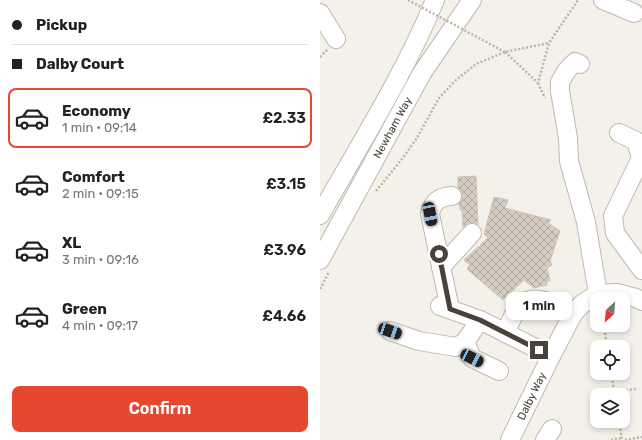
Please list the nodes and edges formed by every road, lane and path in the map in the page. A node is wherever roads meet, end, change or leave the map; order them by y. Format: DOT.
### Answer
graph roads {
  1 [pos="408,0"];
  2 [pos="435,0"];
  3 [pos="472,0"];
  4 [pos="578,0"];
  5 [pos="603,0"];
  6 [pos="620,0"];
  7 [pos="320,13"];
  8 [pos="638,16"];
  9 [pos="336,39"];
  10 [pos="549,43"];
  11 [pos="505,52"];
  12 [pos="580,64"];
  13 [pos="619,133"];
  14 [pos="375,192"];
  15 [pos="452,196"];
  16 [pos="320,214"];
  17 [pos="472,232"];
  18 [pos="326,264"];
  19 [pos="441,267"];
  20 [pos="642,270"];
  21 [pos="642,280"];
  22 [pos="320,289"];
  23 [pos="598,292"];
  24 [pos="590,299"];
  25 [pos="639,299"];
  26 [pos="573,314"];
  27 [pos="480,320"];
  28 [pos="390,331"];
  29 [pos="506,333"];
  30 [pos="465,342"];
  31 [pos="551,356"];
  32 [pos="499,371"];
  33 [pos="636,388"];
  34 [pos="630,389"];
  35 [pos="621,428"];
  36 [pos="642,437"];
  37 [pos="623,439"];
  38 [pos="510,440"];
  39 [pos="611,440"];
  1 -- 11 [label="path, bridge"];
  2 -- 16 [label="street, Newham Way"];
  3 -- 18 [label="street, Newham Way"];
  4 -- 10 [label="path"];
  5 -- 8 [label="street"];
  6 -- 8 [label="street"];
  7 -- 9 [label="street"];
  10 -- 11 [label="path"];
  10 -- 11 [label="path"];
  11 -- 14 [label="path"];
  12 -- 23 [label="street"];
  13 -- 20 [label="street"];
  15 -- 19 [label="street"];
  17 -- 19 [label="street"];
  18 -- 22 [label="path"];
  19 -- 27 [label="street"];
  21 -- 25 [label="street"];
  24 -- 26 [label="street, Dalby Way"];
  26 -- 29 [label="street"];
  26 -- 31 [label="street, Dalby Way"];
  27 -- 29 [label="street"];
  27 -- 30 [label="street"];
  28 -- 30 [label="street"];
  29 -- 31 [label="street"];
  30 -- 32 [label="street"];
  31 -- 38 [label="street, Dalby Way"];
  33 -- 34 [label="path"];
  35 -- 37 [label="path"];
  36 -- 37 [label="path"];
  37 -- 39 [label="path"];
}
